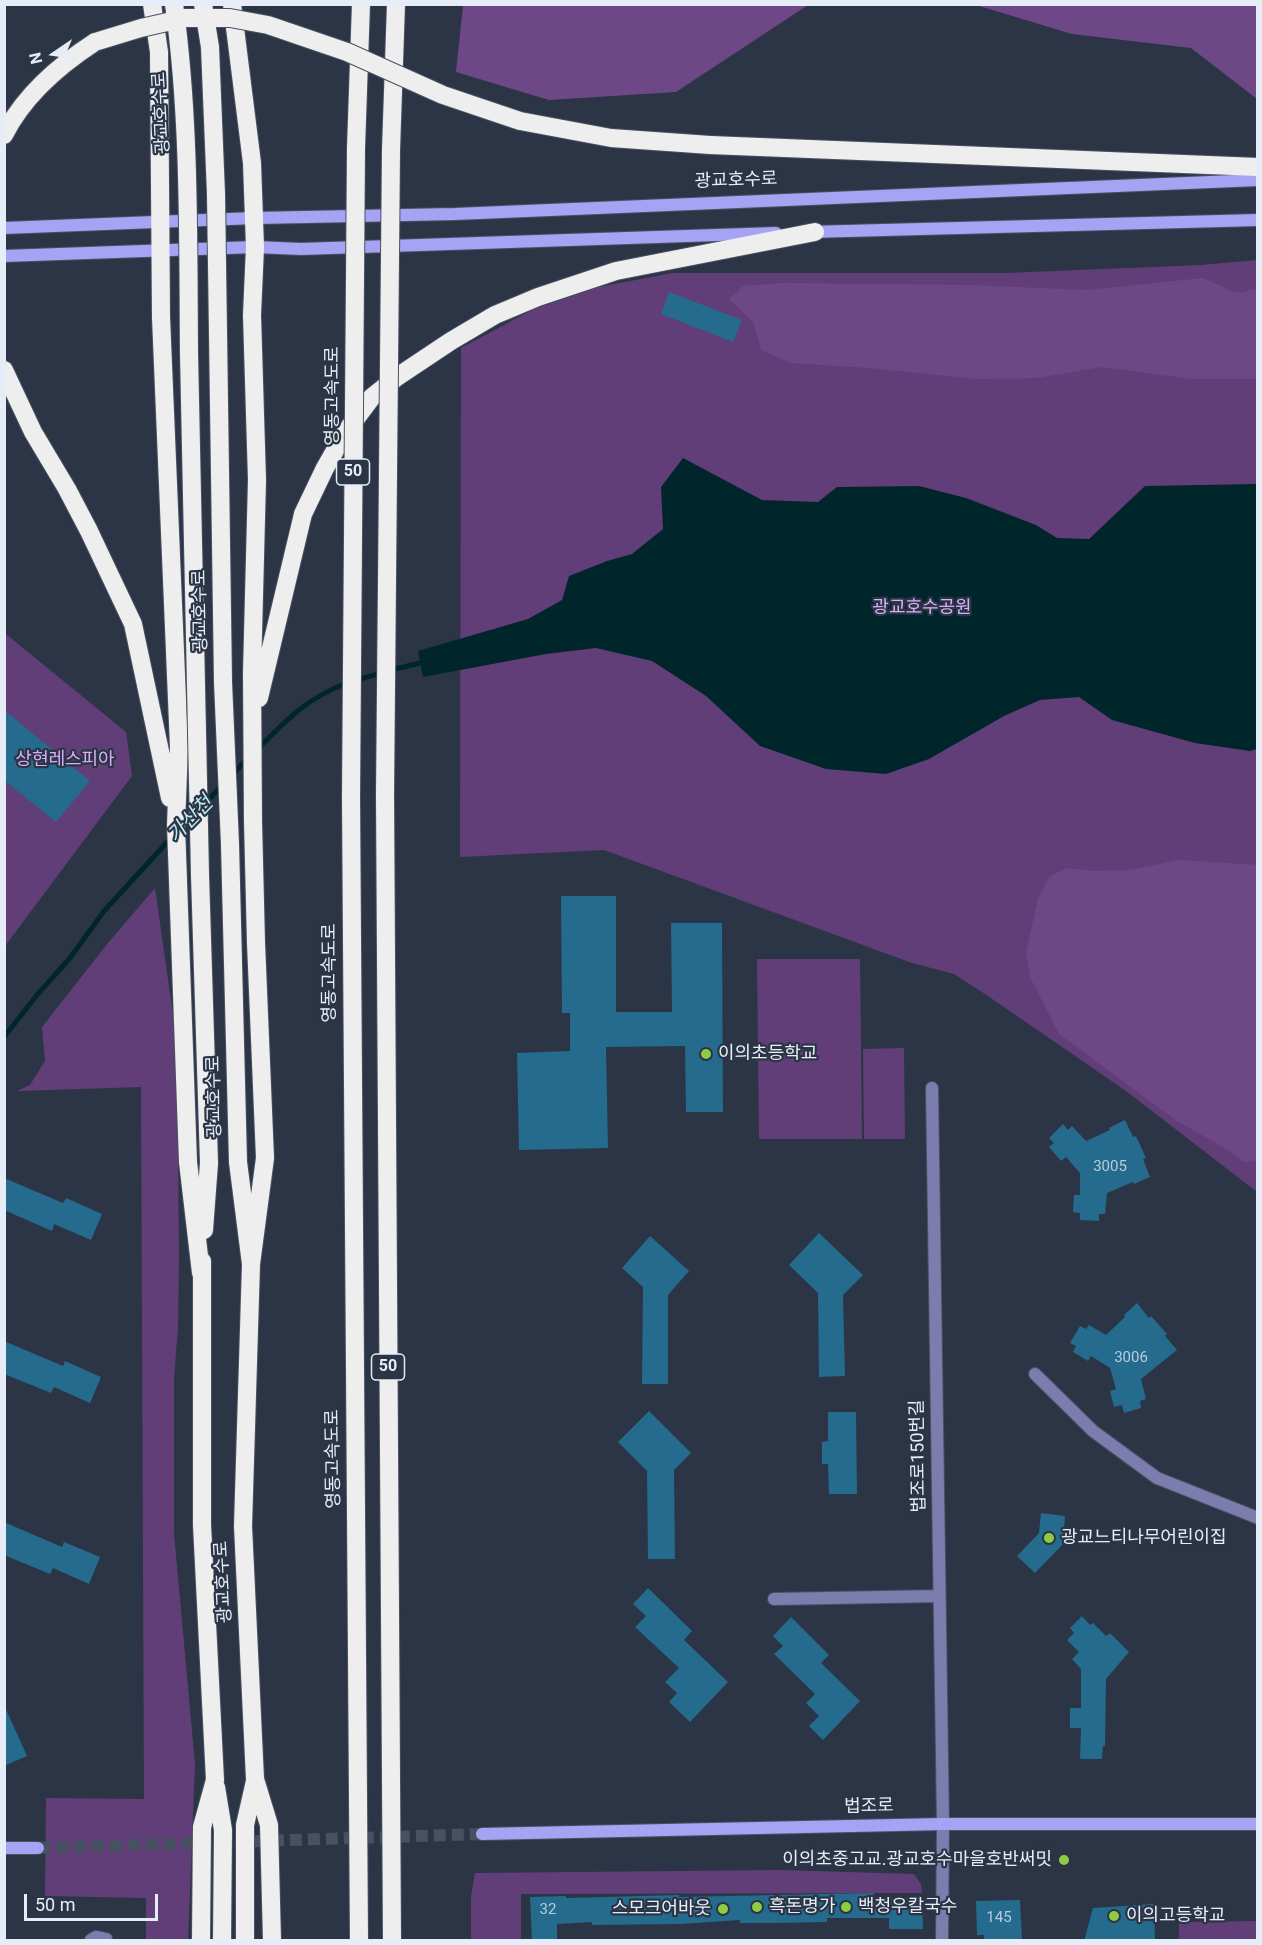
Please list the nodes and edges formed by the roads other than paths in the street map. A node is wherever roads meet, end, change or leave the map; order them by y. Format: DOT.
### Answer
graph roads {
  1 [pos="152,4"];
  2 [pos="174,4"];
  3 [pos="203,4"];
  4 [pos="232,4"];
  5 [pos="361,4"];
  6 [pos="396,4"];
  7 [pos="4,135"];
  8 [pos="1257,167"];
  9 [pos="1257,180"];
  10 [pos="255,218"];
  11 [pos="1257,220"];
  12 [pos="160,222"];
  13 [pos="4,228"];
  14 [pos="814,231"];
  15 [pos="255,248"];
  16 [pos="161,252"];
  17 [pos="4,256"];
  18 [pos="4,370"];
  19 [pos="259,671"];
  20 [pos="176,825"];
  21 [pos="932,1088"];
  22 [pos="251,1264"];
  23 [pos="201,1273"];
  24 [pos="1035,1374"];
  25 [pos="1257,1518"];
  26 [pos="939,1596"];
  27 [pos="774,1599"];
  28 [pos="255,1779"];
  29 [pos="215,1780"];
  30 [pos="943,1824"];
  31 [pos="1257,1824"];
  32 [pos="482,1833"];
  33 [pos="4,1848"];
  34 [pos="38,1848"];
  35 [pos="91,1941"];
  36 [pos="106,1941"];
  37 [pos="201,1941"];
  38 [pos="222,1941"];
  39 [pos="245,1941"];
  40 [pos="272,1941"];
  41 [pos="359,1941"];
  42 [pos="393,1941"];
  43 [pos="942,1941"];
  1 -- 12 [label="highway"];
  2 -- 23 [label="highway, 광교호수로, bridge"];
  3 -- 22 [label="highway, 광교호수로, bridge"];
  4 -- 10 [label="highway"];
  5 -- 41 [label="highway, 영동고속도로 / 50, bridge"];
  6 -- 42 [label="highway, 50, bridge"];
  7 -- 8 [label="highway, bridge"];
  9 -- 10 [label="main road, 광교호수로"];
  10 -- 12 [label="main road, 광교호수로"];
  10 -- 15 [label="highway"];
  11 -- 14 [label="main road"];
  12 -- 13 [label="main road, 광교호수로"];
  12 -- 16 [label="highway"];
  14 -- 15 [label="main road"];
  14 -- 19 [label="highway"];
  15 -- 16 [label="main road"];
  15 -- 19 [label="highway"];
  16 -- 17 [label="main road"];
  16 -- 20 [label="highway"];
  18 -- 20 [label="highway"];
  19 -- 22 [label="highway"];
  20 -- 23 [label="highway"];
  21 -- 26 [label="street, 법조로150번길"];
  22 -- 28 [label="highway, 광교호수로"];
  23 -- 29 [label="highway, 광교호수로"];
  24 -- 25 [label="street"];
  26 -- 27 [label="street"];
  26 -- 30 [label="street, 법조로150번길"];
  28 -- 39 [label="highway"];
  28 -- 40 [label="highway, 광교호수로"];
  29 -- 37 [label="highway, 광교호수로"];
  29 -- 38 [label="highway"];
  30 -- 31 [label="main road, 법조로"];
  30 -- 32 [label="main road, 법조로"];
  30 -- 43 [label="street, 법조로150번길"];
  33 -- 34 [label="main road"];
  35 -- 36 [label="street"];
}
